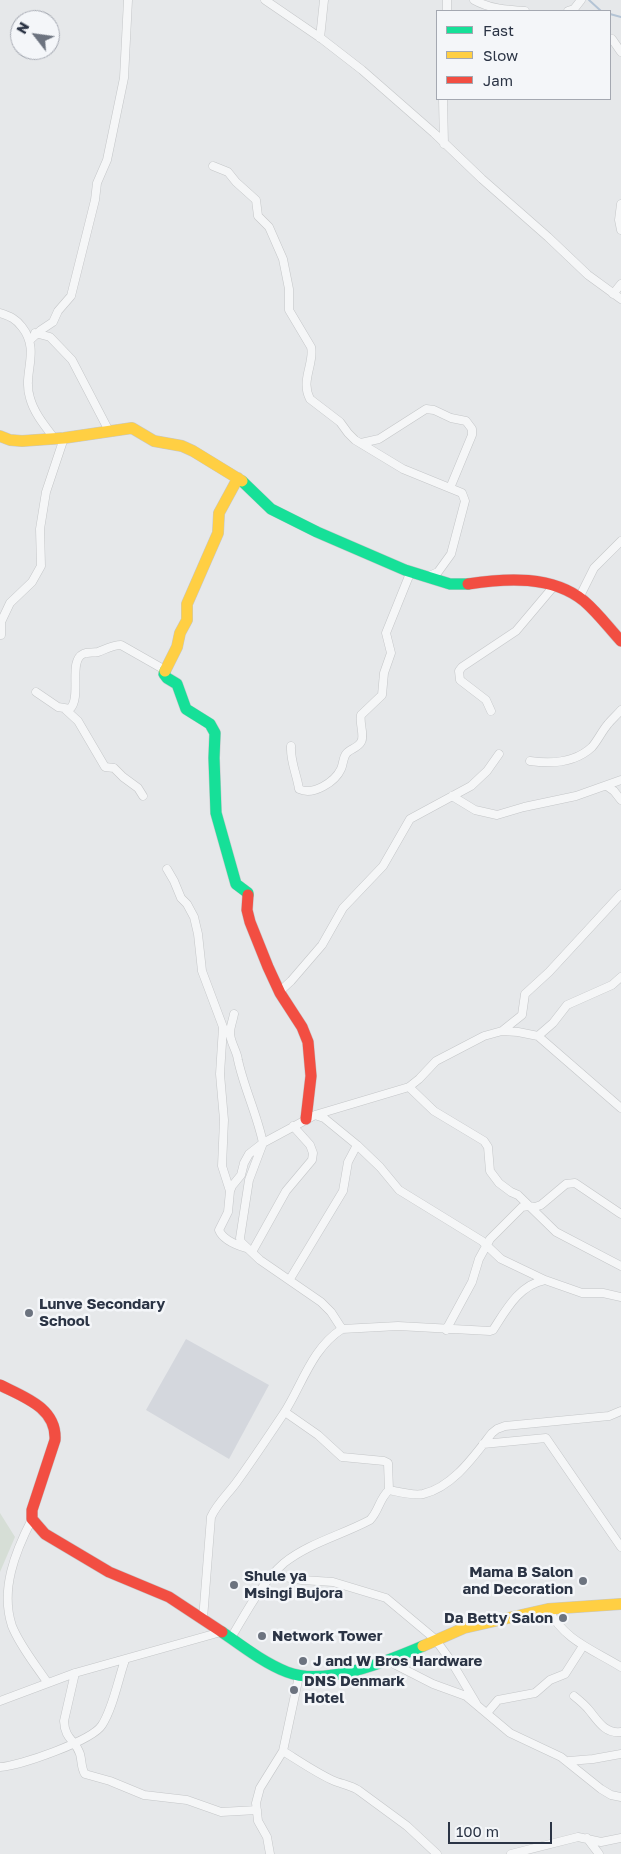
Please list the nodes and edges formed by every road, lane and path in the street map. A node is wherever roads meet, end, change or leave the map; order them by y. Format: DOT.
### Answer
graph roads {
  1 [pos="128,0"];
  2 [pos="324,0"];
  3 [pos="474,0"];
  4 [pos="580,0"];
  5 [pos="269,1"];
  6 [pos="515,10"];
  7 [pos="571,10"];
  8 [pos="320,38"];
  9 [pos="612,39"];
  10 [pos="621,52"];
  11 [pos="443,100"];
  12 [pos="444,144"];
  13 [pos="213,166"];
  14 [pos="621,204"];
  15 [pos="621,230"];
  16 [pos="621,284"];
  17 [pos="613,294"];
  18 [pos="621,299"];
  19 [pos="0,313"];
  20 [pos="26,332"];
  21 [pos="37,333"];
  22 [pos="30,340"];
  23 [pos="109,431"];
  24 [pos="0,436"];
  25 [pos="58,438"];
  26 [pos="361,443"];
  27 [pos="238,478"];
  28 [pos="450,488"];
  29 [pos="621,541"];
  30 [pos="411,571"];
  31 [pos="427,577"];
  32 [pos="554,586"];
  33 [pos="579,598"];
  34 [pos="2,635"];
  35 [pos="621,641"];
  36 [pos="165,670"];
  37 [pos="36,692"];
  38 [pos="66,710"];
  39 [pos="621,710"];
  40 [pos="491,711"];
  41 [pos="291,746"];
  42 [pos="499,754"];
  43 [pos="530,761"];
  44 [pos="621,780"];
  45 [pos="607,786"];
  46 [pos="143,796"];
  47 [pos="452,796"];
  48 [pos="621,800"];
  49 [pos="167,869"];
  50 [pos="621,894"];
  51 [pos="621,976"];
  52 [pos="280,992"];
  53 [pos="234,1014"];
  54 [pos="502,1031"];
  55 [pos="538,1036"];
  56 [pos="409,1087"];
  57 [pos="621,1108"];
  58 [pos="310,1117"];
  59 [pos="292,1126"];
  60 [pos="262,1143"];
  61 [pos="357,1145"];
  62 [pos="230,1191"];
  63 [pos="528,1206"];
  64 [pos="621,1214"];
  65 [pos="486,1245"];
  66 [pos="249,1250"];
  67 [pos="621,1266"];
  68 [pos="290,1280"];
  69 [pos="544,1280"];
  70 [pos="621,1297"];
  71 [pos="342,1329"];
  72 [pos="446,1330"];
  73 [pos="0,1386"];
  74 [pos="621,1411"];
  75 [pos="285,1412"];
  76 [pos="546,1421"];
  77 [pos="546,1438"];
  78 [pos="483,1444"];
  79 [pos="389,1490"];
  80 [pos="32,1519"];
  81 [pos="621,1547"];
  82 [pos="274,1575"];
  83 [pos="621,1604"];
  84 [pos="548,1609"];
  85 [pos="203,1618"];
  86 [pos="226,1635"];
  87 [pos="435,1639"];
  88 [pos="583,1646"];
  89 [pos="125,1660"];
  90 [pos="388,1661"];
  91 [pos="621,1667"];
  92 [pos="75,1673"];
  93 [pos="298,1676"];
  94 [pos="47,1682"];
  95 [pos="574,1696"];
  96 [pos="0,1701"];
  97 [pos="477,1705"];
  98 [pos="487,1713"];
  99 [pos="621,1732"];
  100 [pos="74,1743"];
  101 [pos="283,1751"];
  102 [pos="621,1754"];
  103 [pos="569,1761"];
  104 [pos="0,1768"];
  105 [pos="621,1797"];
  106 [pos="257,1810"];
  107 [pos="587,1838"];
  108 [pos="621,1838"];
  109 [pos="270,1854"];
  110 [pos="437,1854"];
  111 [pos="511,1854"];
  112 [pos="599,1854"];
  1 -- 21 [label="street"];
  2 -- 8 [label="street"];
  3 -- 6 [label="street"];
  4 -- 7 [label="street"];
  5 -- 8 [label="street"];
  8 -- 12 [label="street"];
  9 -- 10 [label="street"];
  11 -- 12 [label="street"];
  12 -- 17 [label="street"];
  13 -- 26 [label="street"];
  14 -- 15 [label="street"];
  16 -- 17 [label="street"];
  17 -- 18 [label="street"];
  19 -- 20 [label="street"];
  20 -- 21 [label="street"];
  20 -- 22 [label="street"];
  21 -- 22 [label="street"];
  21 -- 23 [label="street"];
  22 -- 25 [label="street"];
  23 -- 25 [label="street"];
  23 -- 27 [label="street"];
  24 -- 25 [label="street"];
  25 -- 34 [label="street"];
  26 -- 28 [label="street"];
  26 -- 28 [label="street"];
  27 -- 30 [label="street"];
  27 -- 36 [label="street"];
  28 -- 31 [label="street"];
  29 -- 33 [label="street"];
  30 -- 31 [label="street"];
  30 -- 41 [label="street"];
  31 -- 32 [label="street"];
  32 -- 33 [label="street"];
  32 -- 40 [label="street"];
  33 -- 35 [label="street"];
  36 -- 38 [label="street"];
  36 -- 52 [label="street"];
  37 -- 38 [label="street"];
  38 -- 46 [label="street"];
  39 -- 43 [label="street"];
  42 -- 47 [label="street"];
  44 -- 45 [label="street"];
  45 -- 47 [label="street"];
  45 -- 48 [label="street"];
  47 -- 52 [label="street"];
  49 -- 62 [label="street"];
  50 -- 54 [label="street"];
  51 -- 55 [label="street"];
  52 -- 58 [label="street"];
  53 -- 60 [label="street"];
  54 -- 55 [label="street"];
  54 -- 56 [label="street"];
  55 -- 57 [label="street"];
  56 -- 58 [label="street"];
  56 -- 63 [label="street"];
  58 -- 59 [label="street"];
  58 -- 61 [label="street"];
  59 -- 60 [label="street"];
  59 -- 66 [label="street"];
  60 -- 62 [label="street"];
  60 -- 66 [label="street"];
  61 -- 65 [label="street"];
  61 -- 68 [label="street"];
  62 -- 66 [label="street"];
  63 -- 64 [label="street"];
  63 -- 65 [label="street"];
  63 -- 67 [label="street"];
  65 -- 69 [label="street"];
  65 -- 72 [label="street"];
  66 -- 68 [label="street"];
  68 -- 71 [label="street"];
  69 -- 70 [label="street"];
  69 -- 72 [label="street"];
  71 -- 72 [label="street"];
  71 -- 75 [label="street"];
  73 -- 80 [label="street"];
  74 -- 76 [label="street"];
  75 -- 79 [label="street"];
  75 -- 85 [label="street"];
  76 -- 77 [label="street"];
  76 -- 78 [label="street"];
  77 -- 78 [label="street"];
  77 -- 81 [label="street"];
  78 -- 79 [label="street"];
  79 -- 82 [label="street"];
  80 -- 85 [label="street"];
  80 -- 94 [label="street"];
  82 -- 86 [label="street"];
  82 -- 87 [label="street"];
  83 -- 84 [label="street"];
  84 -- 87 [label="street"];
  84 -- 88 [label="street"];
  85 -- 86 [label="street"];
  86 -- 89 [label="street"];
  86 -- 93 [label="street"];
  87 -- 90 [label="street"];
  87 -- 97 [label="street"];
  88 -- 91 [label="street"];
  88 -- 98 [label="street"];
  89 -- 92 [label="street"];
  89 -- 100 [label="street"];
  90 -- 93 [label="street"];
  90 -- 97 [label="street"];
  92 -- 94 [label="street"];
  92 -- 100 [label="street"];
  93 -- 101 [label="street"];
  94 -- 96 [label="street"];
  95 -- 99 [label="street"];
  97 -- 98 [label="street"];
  98 -- 103 [label="street"];
  100 -- 104 [label="street"];
  100 -- 106 [label="street"];
  101 -- 106 [label="street"];
  101 -- 110 [label="street"];
  102 -- 103 [label="street"];
  103 -- 105 [label="street"];
  106 -- 109 [label="street"];
  107 -- 108 [label="street"];
  107 -- 111 [label="street"];
  107 -- 112 [label="street"];
}
